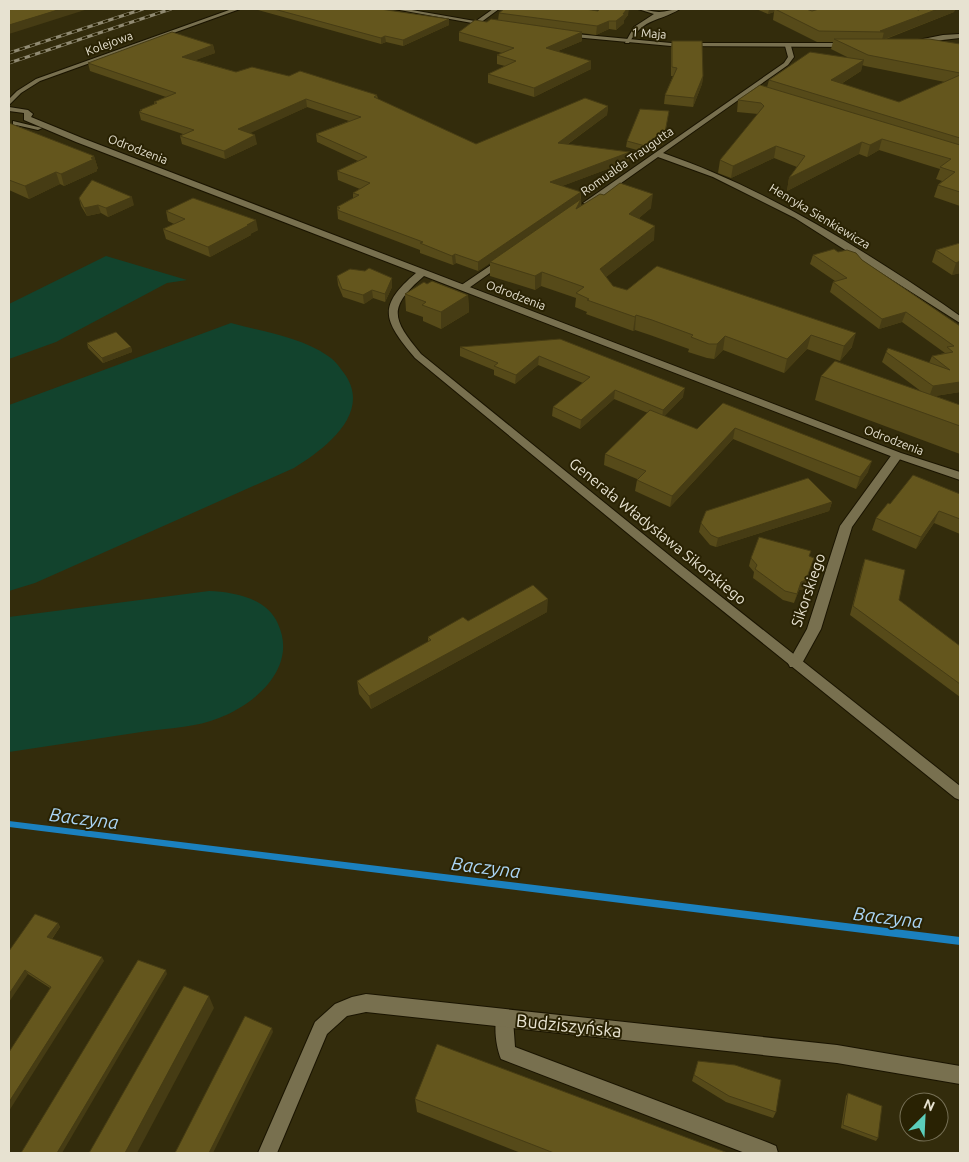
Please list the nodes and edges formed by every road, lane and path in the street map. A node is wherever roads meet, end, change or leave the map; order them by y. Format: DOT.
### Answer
graph roads {
  1 [pos="237,9"];
  2 [pos="397,9"];
  3 [pos="496,9"];
  4 [pos="641,9"];
  5 [pos="677,9"];
  6 [pos="388,11"];
  7 [pos="659,14"];
  8 [pos="435,16"];
  9 [pos="478,22"];
  10 [pos="498,25"];
  11 [pos="555,34"];
  12 [pos="959,35"];
  13 [pos="627,42"];
  14 [pos="910,44"];
  15 [pos="852,45"];
  16 [pos="788,46"];
  17 [pos="748,90"];
  18 [pos="19,92"];
  19 [pos="759,94"];
  20 [pos="9,103"];
  21 [pos="9,109"];
  22 [pos="18,109"];
  23 [pos="27,118"];
  24 [pos="12,124"];
  25 [pos="64,134"];
  26 [pos="657,154"];
  27 [pos="577,210"];
  28 [pos="514,253"];
  29 [pos="423,272"];
  30 [pos="463,288"];
  31 [pos="960,320"];
  32 [pos="897,455"];
  33 [pos="960,476"];
  34 [pos="795,663"];
  35 [pos="960,794"];
  36 [pos="504,1018"];
  37 [pos="960,1075"];
  38 [pos="267,1153"];
  39 [pos="769,1153"];
  1 -- 18 [label="street, Kolejowa"];
  2 -- 8 [label="street"];
  3 -- 9 [label="street"];
  4 -- 7 [label="street"];
  5 -- 7 [label="street"];
  6 -- 8 [label="street"];
  7 -- 13 [label="street"];
  8 -- 9 [label="street"];
  9 -- 10 [label="street"];
  11 -- 13 [label="street, 1 Maja"];
  12 -- 14 [label="street"];
  13 -- 16 [label="street, 1 Maja"];
  15 -- 16 [label="street, 1 Maja"];
  16 -- 17 [label="street, Romualda Traugutta"];
  17 -- 19 [label="street"];
  17 -- 26 [label="street, Romualda Traugutta"];
  18 -- 20 [label="street, Kolejowa"];
  18 -- 22 [label="street"];
  21 -- 22 [label="street"];
  22 -- 23 [label="street"];
  23 -- 24 [label="street"];
  23 -- 25 [label="street, Odrodzenia"];
  24 -- 25 [label="street, Odrodzenia"];
  25 -- 29 [label="street, Odrodzenia"];
  26 -- 27 [label="street, Romualda Traugutta"];
  26 -- 31 [label="street, Henryka Sienkiewicza"];
  28 -- 30 [label="street"];
  29 -- 30 [label="street, Odrodzenia"];
  29 -- 34 [label="street, Generała Władysława Sikorskiego"];
  30 -- 32 [label="street, Odrodzenia"];
  32 -- 33 [label="street, Odrodzenia"];
  32 -- 34 [label="street, Sikorskiego"];
  34 -- 35 [label="street, Generała Władysława Sikorskiego"];
  36 -- 37 [label="street, Budziszyńska"];
  36 -- 38 [label="street, Budziszyńska"];
  36 -- 39 [label="street"];
}
